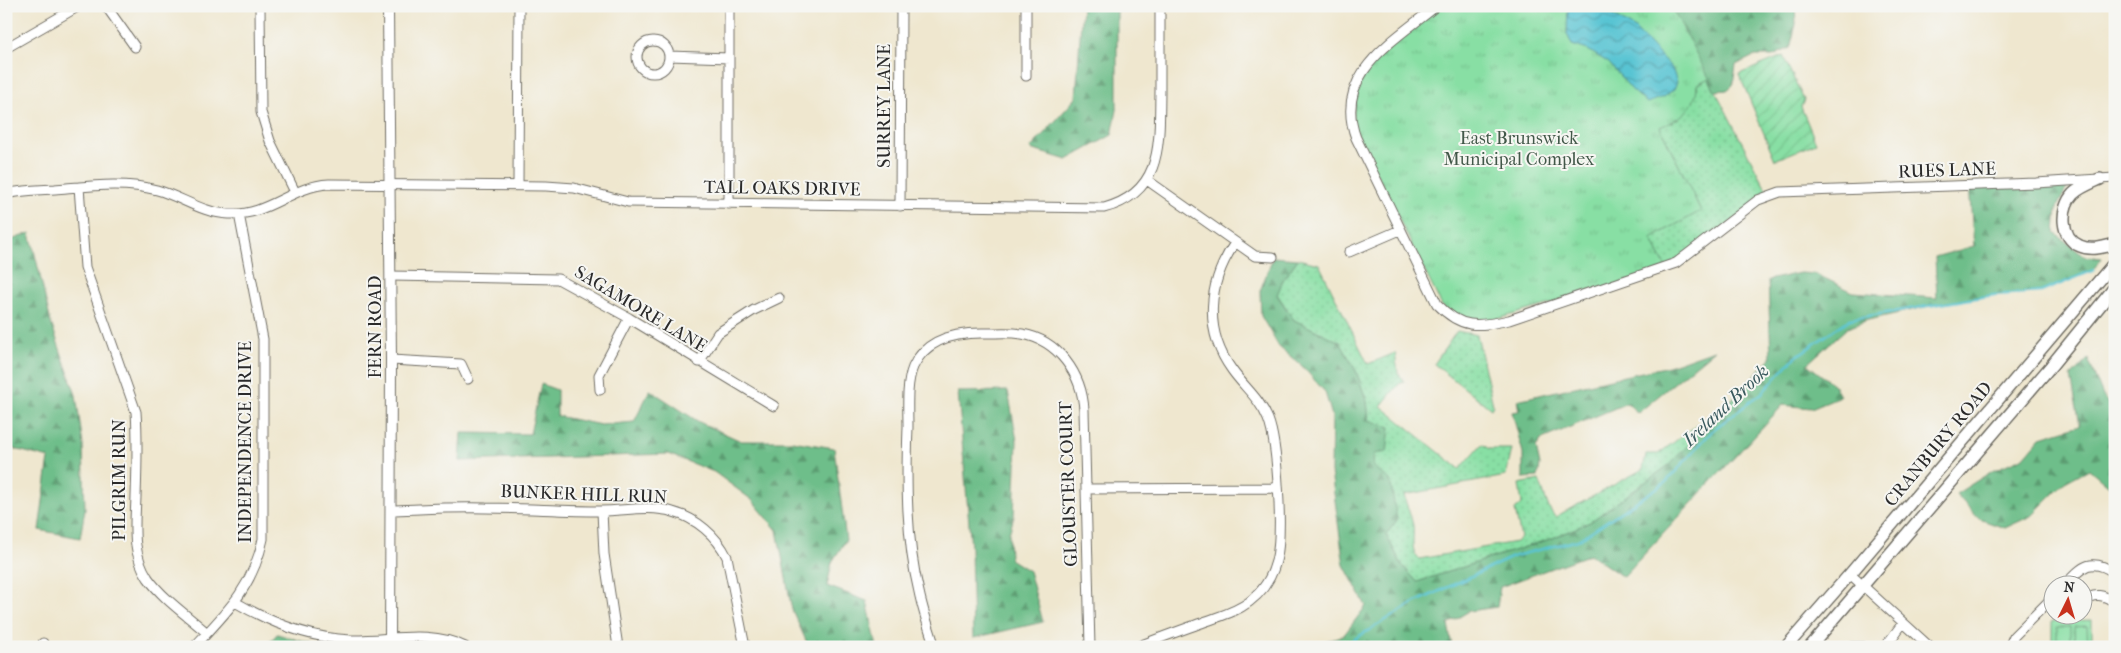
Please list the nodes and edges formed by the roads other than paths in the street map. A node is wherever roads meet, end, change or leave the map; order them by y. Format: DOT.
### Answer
graph roads {
  1 [pos="79,6"];
  2 [pos="106,6"];
  3 [pos="260,6"];
  4 [pos="388,6"];
  5 [pos="519,6"];
  6 [pos="729,6"];
  7 [pos="901,6"];
  8 [pos="1026,6"];
  9 [pos="1160,6"];
  10 [pos="1436,6"];
  11 [pos="135,47"];
  12 [pos="6,48"];
  13 [pos="669,56"];
  14 [pos="729,58"];
  15 [pos="1026,76"];
  16 [pos="2115,178"];
  17 [pos="2100,179"];
  18 [pos="1147,180"];
  19 [pos="390,184"];
  20 [pos="518,185"];
  21 [pos="78,187"];
  22 [pos="295,192"];
  23 [pos="6,194"];
  24 [pos="729,204"];
  25 [pos="900,206"];
  26 [pos="239,214"];
  27 [pos="1400,230"];
  28 [pos="1235,243"];
  29 [pos="2115,244"];
  30 [pos="1349,252"];
  31 [pos="1273,257"];
  32 [pos="2115,262"];
  33 [pos="390,276"];
  34 [pos="2115,287"];
  35 [pos="780,298"];
  36 [pos="629,318"];
  37 [pos="391,360"];
  38 [pos="699,362"];
  39 [pos="468,379"];
  40 [pos="600,390"];
  41 [pos="774,406"];
  42 [pos="1277,488"];
  43 [pos="1086,489"];
  44 [pos="391,510"];
  45 [pos="602,511"];
  46 [pos="2115,573"];
  47 [pos="1850,574"];
  48 [pos="2073,576"];
  49 [pos="1863,586"];
  50 [pos="2094,596"];
  51 [pos="235,602"];
  52 [pos="2115,602"];
  53 [pos="2044,612"];
  54 [pos="1903,623"];
  55 [pos="207,633"];
  56 [pos="390,643"];
  57 [pos="194,647"];
  58 [pos="465,647"];
  59 [pos="618,647"];
  60 [pos="746,647"];
  61 [pos="934,647"];
  62 [pos="1090,647"];
  63 [pos="1137,647"];
  64 [pos="1786,647"];
  65 [pos="1810,647"];
  66 [pos="1850,647"];
  67 [pos="1864,647"];
  68 [pos="1885,647"];
  69 [pos="1930,647"];
  70 [pos="2009,647"];
  1 -- 12 [label="street"];
  2 -- 11 [label="street"];
  3 -- 22 [label="street"];
  4 -- 19 [label="street, FERN ROAD"];
  5 -- 20 [label="street"];
  6 -- 14 [label="street"];
  7 -- 25 [label="street, SURREY LANE"];
  8 -- 15 [label="street"];
  9 -- 18 [label="street, TALL OAKS DRIVE"];
  10 -- 27 [label="street, RUES LANE"];
  13 -- 14 [label="street"];
  14 -- 24 [label="street"];
  16 -- 17 [label="street, RUES LANE"];
  17 -- 27 [label="street, RUES LANE"];
  17 -- 29 [label="main road"];
  18 -- 25 [label="street, TALL OAKS DRIVE"];
  18 -- 28 [label="street"];
  19 -- 20 [label="street, TALL OAKS DRIVE"];
  19 -- 22 [label="street, TALL OAKS DRIVE"];
  19 -- 33 [label="street, FERN ROAD"];
  20 -- 24 [label="street, TALL OAKS DRIVE"];
  21 -- 23 [label="street"];
  21 -- 26 [label="street"];
  21 -- 55 [label="street, PILGRIM RUN"];
  22 -- 26 [label="street, TALL OAKS DRIVE"];
  24 -- 25 [label="street, TALL OAKS DRIVE"];
  26 -- 51 [label="street, INDEPENDENCE DRIVE"];
  27 -- 30 [label="street"];
  28 -- 31 [label="street"];
  28 -- 42 [label="street"];
  32 -- 47 [label="main road, CRANBURY ROAD"];
  33 -- 36 [label="street, SAGAMORE LANE"];
  33 -- 37 [label="street, FERN ROAD"];
  34 -- 49 [label="main road, CRANBURY ROAD"];
  35 -- 38 [label="street"];
  36 -- 38 [label="street, SAGAMORE LANE"];
  36 -- 40 [label="street"];
  37 -- 39 [label="street"];
  37 -- 44 [label="street, FERN ROAD"];
  38 -- 41 [label="street, SAGAMORE LANE"];
  42 -- 43 [label="street"];
  42 -- 63 [label="street"];
  43 -- 61 [label="street, GLOUSTER COURT"];
  43 -- 62 [label="street, GLOUSTER COURT"];
  44 -- 45 [label="street, BUNKER HILL RUN"];
  44 -- 56 [label="street, FERN ROAD"];
  45 -- 59 [label="street"];
  45 -- 60 [label="street, BUNKER HILL RUN"];
  46 -- 48 [label="street"];
  47 -- 49 [label="street"];
  47 -- 64 [label="main road, CRANBURY ROAD"];
  49 -- 54 [label="street"];
  49 -- 65 [label="main road, CRANBURY ROAD"];
  50 -- 52 [label="street"];
  51 -- 55 [label="street, INDEPENDENCE DRIVE"];
  51 -- 56 [label="street"];
  53 -- 70 [label="street"];
  54 -- 68 [label="street"];
  54 -- 69 [label="street"];
  55 -- 57 [label="street, INDEPENDENCE DRIVE"];
  56 -- 58 [label="street"];
  66 -- 67 [label="street"];
}
